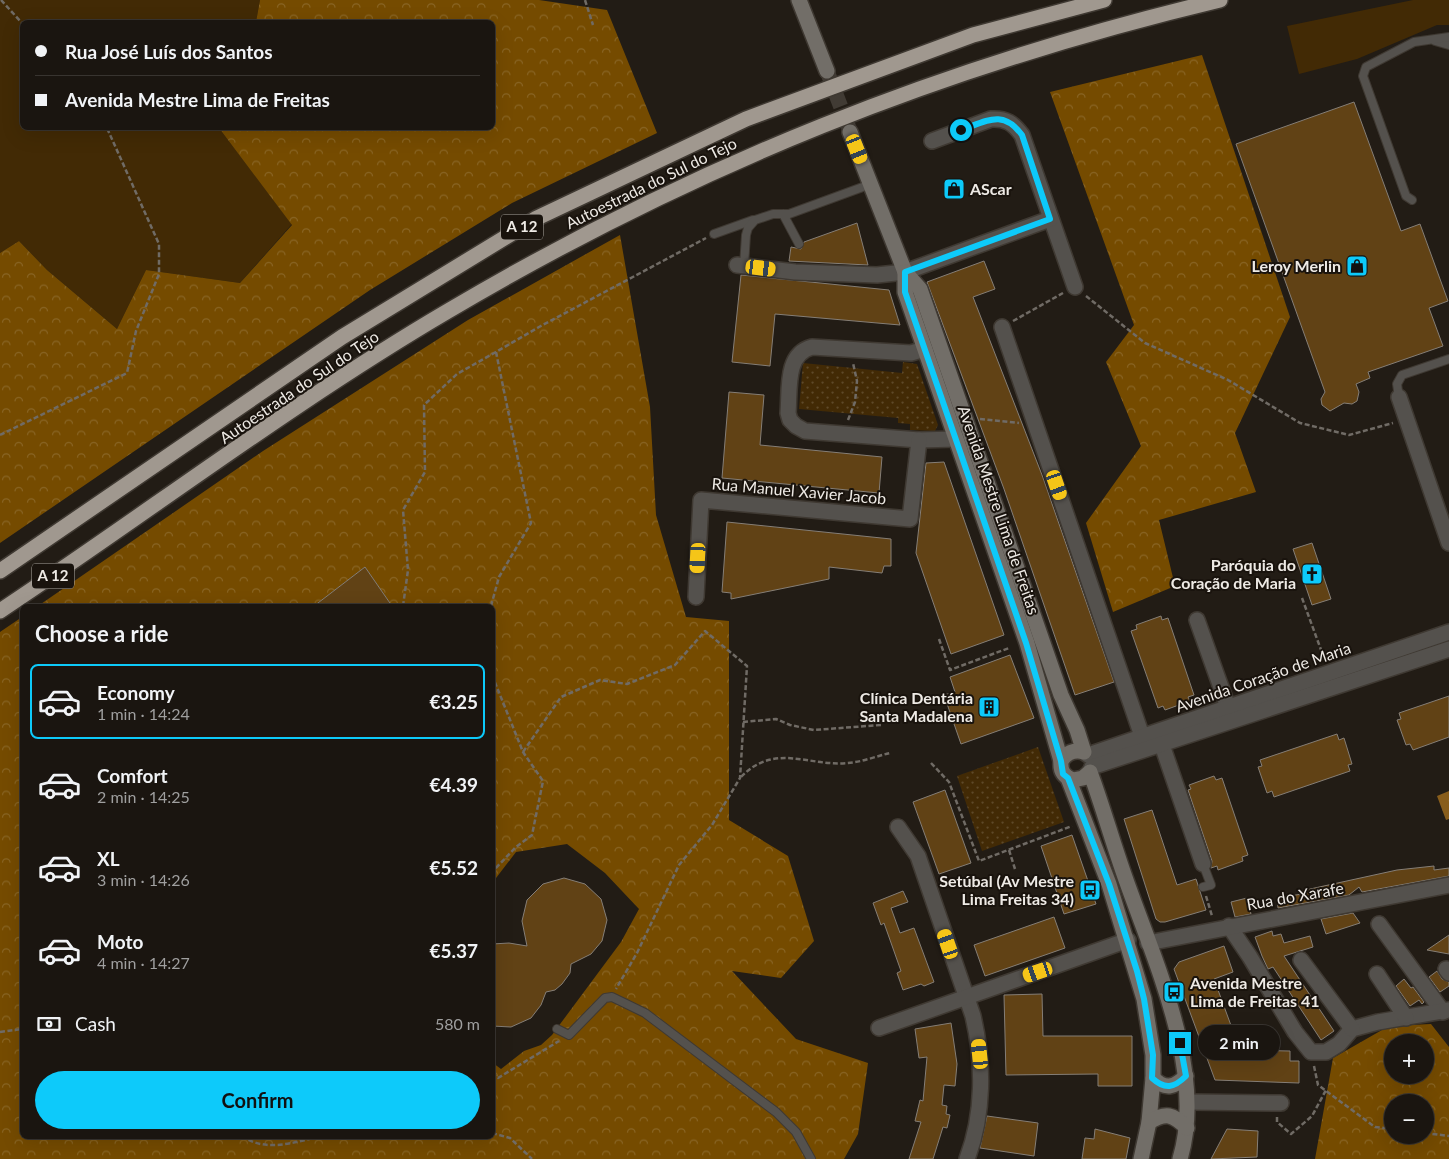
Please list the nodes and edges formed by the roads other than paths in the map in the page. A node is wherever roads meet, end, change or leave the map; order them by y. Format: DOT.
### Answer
graph roads {
  1 [pos="799,0"];
  2 [pos="1104,0"];
  3 [pos="1220,0"];
  4 [pos="1449,37"];
  5 [pos="1431,40"];
  6 [pos="1449,45"];
  7 [pos="827,72"];
  8 [pos="850,132"];
  9 [pos="932,141"];
  10 [pos="871,184"];
  11 [pos="1412,200"];
  12 [pos="784,214"];
  13 [pos="1050,219"];
  14 [pos="755,220"];
  15 [pos="714,234"];
  16 [pos="799,244"];
  17 [pos="740,266"];
  18 [pos="905,272"];
  19 [pos="1075,287"];
  20 [pos="1002,327"];
  21 [pos="925,349"];
  22 [pos="1449,359"];
  23 [pos="1399,397"];
  24 [pos="956,439"];
  25 [pos="919,440"];
  26 [pos="1449,543"];
  27 [pos="0,571"];
  28 [pos="696,597"];
  29 [pos="0,611"];
  30 [pos="1197,620"];
  31 [pos="1449,632"];
  32 [pos="1449,649"];
  33 [pos="1228,707"];
  34 [pos="1142,736"];
  35 [pos="1162,745"];
  36 [pos="1061,761"];
  37 [pos="1088,762"];
  38 [pos="1068,778"];
  39 [pos="898,827"];
  40 [pos="1203,864"];
  41 [pos="1449,885"];
  42 [pos="1203,887"];
  43 [pos="1379,924"];
  44 [pos="1228,926"];
  45 [pos="1128,940"];
  46 [pos="1148,943"];
  47 [pos="1301,960"];
  48 [pos="1378,974"];
  49 [pos="967,997"];
  50 [pos="1446,1011"];
  51 [pos="1406,1018"];
  52 [pos="879,1028"];
  53 [pos="557,1029"];
  54 [pos="1352,1030"];
  55 [pos="1186,1076"];
  56 [pos="1152,1078"];
  57 [pos="1188,1102"];
  58 [pos="1278,1103"];
  59 [pos="1149,1122"];
  60 [pos="1187,1128"];
  61 [pos="811,1159"];
  62 [pos="967,1159"];
  63 [pos="1141,1159"];
  64 [pos="1180,1159"];
  1 -- 7 [label="main road"];
  2 -- 27 [label="highway, Autoestrada do Sul do Tejo / A 12"];
  3 -- 29 [label="highway, Autoestrada do Sul do Tejo / A 12"];
  4 -- 5 [label="lane"];
  5 -- 6 [label="lane"];
  5 -- 11 [label="lane"];
  8 -- 10 [label="main road, Avenida Mestre Lima de Freitas"];
  9 -- 13 [label="street"];
  10 -- 12 [label="lane"];
  10 -- 18 [label="main road, Avenida Mestre Lima de Freitas"];
  12 -- 14 [label="lane"];
  12 -- 16 [label="lane"];
  13 -- 18 [label="street"];
  13 -- 19 [label="street"];
  14 -- 15 [label="lane"];
  14 -- 17 [label="lane"];
  17 -- 18 [label="street"];
  18 -- 21 [label="main road, Avenida Mestre Lima de Freitas"];
  18 -- 37 [label="main road, Avenida Mestre Lima de Freitas"];
  20 -- 34 [label="street"];
  21 -- 24 [label="main road, Avenida Mestre Lima de Freitas"];
  21 -- 25 [label="street"];
  22 -- 23 [label="lane"];
  23 -- 26 [label="street"];
  24 -- 25 [label="street"];
  24 -- 36 [label="main road, Avenida Mestre Lima de Freitas"];
  25 -- 28 [label="street, Rua Manuel Xavier Jacob"];
  30 -- 33 [label="street"];
  31 -- 33 [label="street, Avenida Coração de Maria"];
  32 -- 35 [label="street, Avenida Coração de Maria"];
  33 -- 34 [label="street, Avenida Coração de Maria"];
  34 -- 37 [label="street, Avenida Coração de Maria"];
  35 -- 37 [label="street, Avenida Coração de Maria"];
  35 -- 40 [label="street"];
  36 -- 37 [label="main road"];
  36 -- 38 [label="main road"];
  37 -- 38 [label="main road"];
  37 -- 46 [label="main road, Avenida Mestre Lima de Freitas"];
  38 -- 45 [label="main road"];
  39 -- 49 [label="street"];
  40 -- 42 [label="lane"];
  41 -- 44 [label="street, Rua do Xarafe"];
  43 -- 50 [label="street"];
  44 -- 46 [label="street, Rua do Xarafe"];
  44 -- 54 [label="street"];
  45 -- 49 [label="street"];
  45 -- 56 [label="main road"];
  46 -- 55 [label="main road, Avenida Mestre Lima de Freitas"];
  47 -- 54 [label="street"];
  48 -- 51 [label="street"];
  49 -- 52 [label="street"];
  49 -- 62 [label="street"];
  50 -- 51 [label="street"];
  51 -- 54 [label="street"];
  53 -- 61 [label="lane"];
  55 -- 56 [label="main road"];
  55 -- 57 [label="main road, Avenida Mestre Lima de Freitas"];
  56 -- 59 [label="main road"];
  57 -- 58 [label="street"];
  57 -- 60 [label="main road, Avenida Mestre Lima de Freitas"];
  59 -- 60 [label="main road"];
  59 -- 63 [label="main road"];
  60 -- 64 [label="main road, Avenida Mestre Lima de Freitas"];
}
